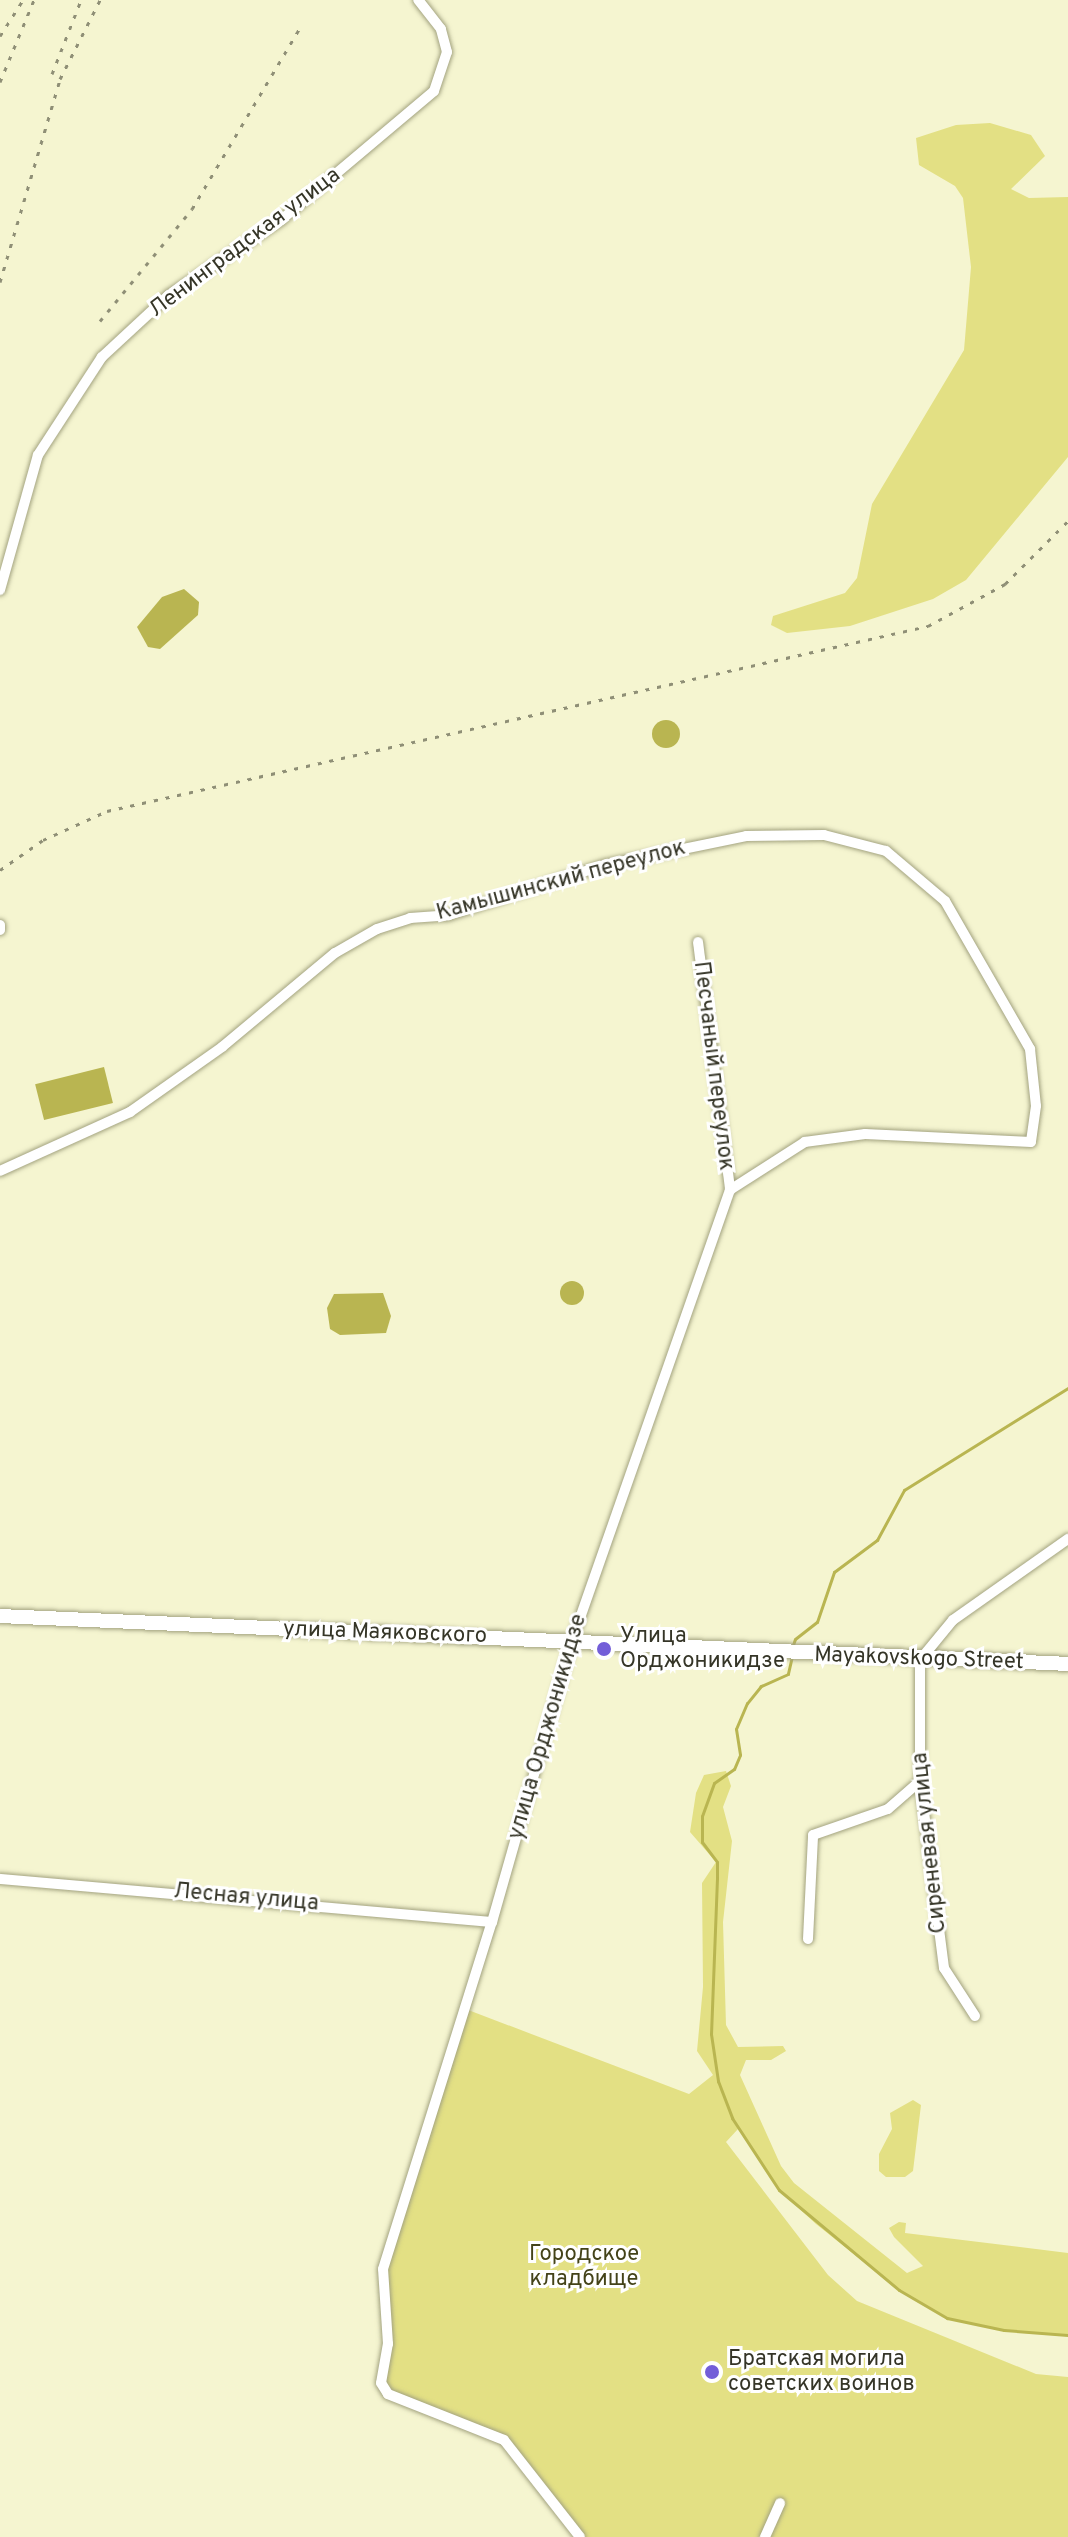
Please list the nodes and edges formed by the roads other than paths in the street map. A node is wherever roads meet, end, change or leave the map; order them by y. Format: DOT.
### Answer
graph roads {
  1 [pos="418,0"];
  2 [pos="0,590"];
  3 [pos="698,942"];
  4 [pos="0,1171"];
  5 [pos="730,1190"];
  6 [pos="1068,1539"];
  7 [pos="0,1616"];
  8 [pos="572,1641"];
  9 [pos="771,1653"];
  10 [pos="920,1660"];
  11 [pos="1068,1664"];
  12 [pos="920,1781"];
  13 [pos="0,1879"];
  14 [pos="492,1922"];
  15 [pos="808,1939"];
  16 [pos="975,2016"];
  17 [pos="780,2503"];
  18 [pos="580,2537"];
  19 [pos="765,2537"];
  1 -- 2 [label="street, Ленинградская улица"];
  3 -- 5 [label="street, Песчаный переулок"];
  4 -- 5 [label="street, Камышинский переулок"];
  5 -- 8 [label="street, улица Орджоникидзе"];
  6 -- 10 [label="street"];
  7 -- 8 [label="street, улица Маяковского"];
  8 -- 9 [label="street, улица Маяковского"];
  8 -- 14 [label="street, улица Орджоникидзе"];
  9 -- 10 [label="street, Mayakovskogo Street"];
  10 -- 11 [label="street, Mayakovskogo Street"];
  10 -- 12 [label="street, Сиреневая улица"];
  12 -- 15 [label="street"];
  12 -- 16 [label="street, Сиреневая улица"];
  13 -- 14 [label="street, Лесная улица"];
  14 -- 18 [label="street, улица Орджоникидзе"];
  17 -- 19 [label="street"];
}
